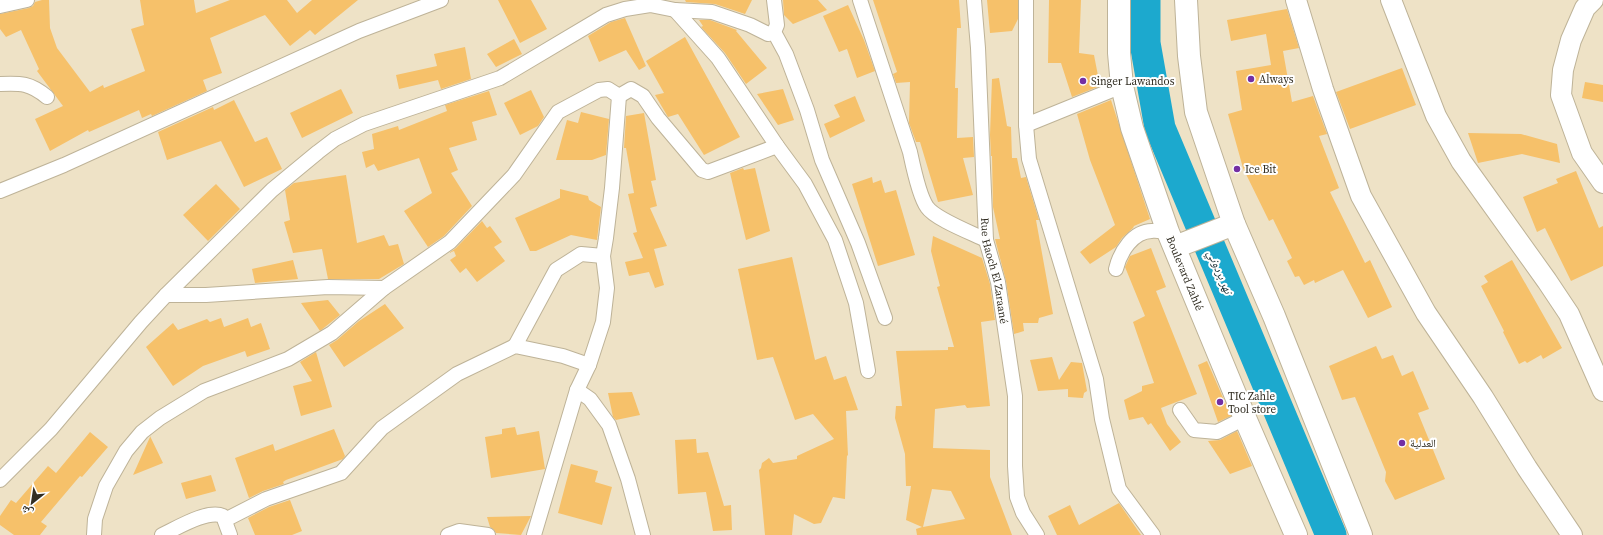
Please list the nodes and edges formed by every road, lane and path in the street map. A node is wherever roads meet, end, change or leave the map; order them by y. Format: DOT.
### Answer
graph roads {
  1 [pos="27,0"];
  2 [pos="441,0"];
  3 [pos="774,0"];
  4 [pos="860,0"];
  5 [pos="974,0"];
  6 [pos="1026,0"];
  7 [pos="1119,0"];
  8 [pos="1186,0"];
  9 [pos="1296,0"];
  10 [pos="1391,0"];
  11 [pos="1593,0"];
  12 [pos="0,6"];
  13 [pos="674,10"];
  14 [pos="774,32"];
  15 [pos="0,84"];
  16 [pos="1122,86"];
  17 [pos="619,96"];
  18 [pos="47,97"];
  19 [pos="1026,125"];
  20 [pos="777,146"];
  21 [pos="1603,183"];
  22 [pos="0,191"];
  23 [pos="1234,224"];
  24 [pos="1171,239"];
  25 [pos="986,240"];
  26 [pos="603,256"];
  27 [pos="1116,269"];
  28 [pos="384,288"];
  29 [pos="166,295"];
  30 [pos="885,318"];
  31 [pos="515,346"];
  32 [pos="589,365"];
  33 [pos="868,371"];
  34 [pos="577,390"];
  35 [pos="1603,391"];
  36 [pos="1180,410"];
  37 [pos="1245,418"];
  38 [pos="0,480"];
  39 [pos="225,520"];
  40 [pos="94,535"];
  41 [pos="162,535"];
  42 [pos="230,535"];
  43 [pos="448,535"];
  44 [pos="488,535"];
  45 [pos="534,535"];
  46 [pos="644,535"];
  47 [pos="1037,535"];
  48 [pos="1153,535"];
  49 [pos="1296,535"];
  50 [pos="1361,535"];
  51 [pos="1572,535"];
  1 -- 12 [label="street"];
  2 -- 22 [label="street"];
  3 -- 14 [label="street"];
  4 -- 25 [label="street"];
  5 -- 25 [label="street, Rue Haoch El Zaraané"];
  6 -- 19 [label="street"];
  7 -- 16 [label="highway, Boulevard Zahlé"];
  8 -- 23 [label="highway"];
  9 -- 51 [label="street"];
  10 -- 35 [label="street"];
  11 -- 21 [label="street"];
  13 -- 14 [label="street"];
  13 -- 20 [label="street"];
  13 -- 29 [label="street"];
  14 -- 30 [label="street"];
  15 -- 18 [label="street"];
  16 -- 19 [label="street"];
  16 -- 24 [label="highway, Boulevard Zahlé"];
  17 -- 20 [label="street"];
  17 -- 26 [label="street"];
  17 -- 28 [label="street"];
  19 -- 48 [label="street"];
  20 -- 33 [label="street"];
  23 -- 24 [label="highway"];
  23 -- 50 [label="highway"];
  24 -- 27 [label="street"];
  24 -- 37 [label="highway, Boulevard Zahlé"];
  25 -- 47 [label="street, Rue Haoch El Zaraané"];
  26 -- 31 [label="street"];
  26 -- 32 [label="street"];
  28 -- 29 [label="street"];
  28 -- 40 [label="street"];
  29 -- 38 [label="street"];
  31 -- 32 [label="street"];
  31 -- 39 [label="street"];
  32 -- 34 [label="street"];
  34 -- 45 [label="street"];
  34 -- 46 [label="street"];
  36 -- 37 [label="street"];
  37 -- 49 [label="highway, Boulevard Zahlé"];
  39 -- 41 [label="street"];
  39 -- 42 [label="street"];
  43 -- 44 [label="street"];
}
